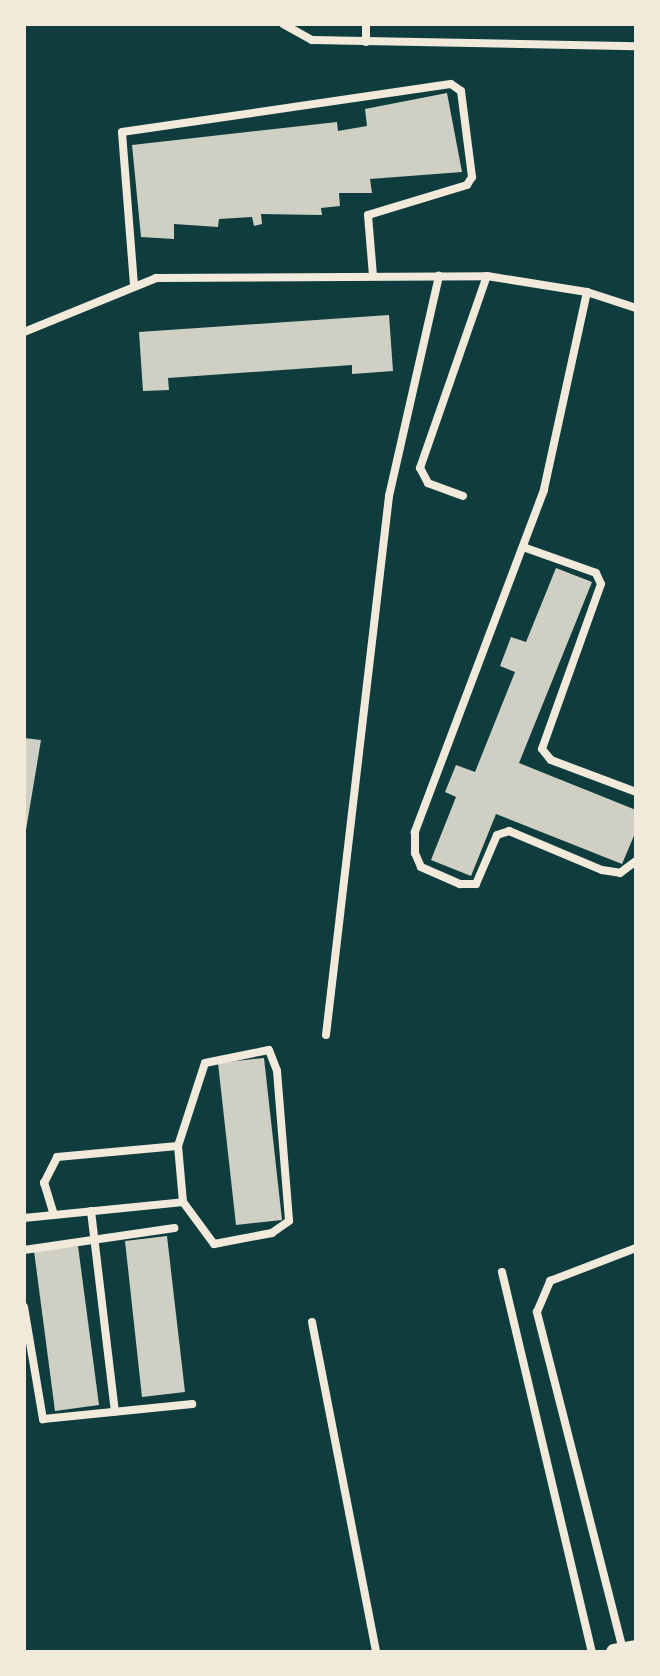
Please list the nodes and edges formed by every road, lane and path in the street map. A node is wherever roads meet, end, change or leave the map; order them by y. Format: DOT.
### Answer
graph roads {
  1 [pos="283,24"];
  2 [pos="366,24"];
  3 [pos="366,42"];
  4 [pos="636,46"];
  5 [pos="373,276"];
  6 [pos="439,276"];
  7 [pos="487,276"];
  8 [pos="134,285"];
  9 [pos="587,292"];
  10 [pos="636,308"];
  11 [pos="24,332"];
  12 [pos="463,496"];
  13 [pos="523,547"];
  14 [pos="636,792"];
  15 [pos="636,861"];
  16 [pos="326,1035"];
  17 [pos="178,1146"];
  18 [pos="183,1202"];
  19 [pos="91,1211"];
  20 [pos="54,1215"];
  21 [pos="24,1218"];
  22 [pos="174,1228"];
  23 [pos="93,1239"];
  24 [pos="636,1248"];
  25 [pos="24,1250"];
  26 [pos="502,1272"];
  27 [pos="24,1307"];
  28 [pos="312,1322"];
  29 [pos="192,1404"];
  30 [pos="115,1412"];
  31 [pos="624,1650"];
  32 [pos="376,1652"];
  33 [pos="592,1652"];
  1 -- 3 [label="street"];
  2 -- 3 [label="street"];
  3 -- 4 [label="street"];
  5 -- 6 [label="street"];
  5 -- 8 [label="street"];
  5 -- 8 [label="street"];
  6 -- 7 [label="street"];
  6 -- 16 [label="street"];
  7 -- 9 [label="street"];
  7 -- 12 [label="street"];
  8 -- 11 [label="street"];
  9 -- 10 [label="street"];
  9 -- 13 [label="street"];
  13 -- 14 [label="street"];
  13 -- 15 [label="street"];
  17 -- 18 [label="street"];
  17 -- 18 [label="street"];
  17 -- 20 [label="street"];
  18 -- 19 [label="street"];
  19 -- 20 [label="street"];
  19 -- 23 [label="street"];
  20 -- 21 [label="street"];
  22 -- 23 [label="street"];
  23 -- 25 [label="street"];
  23 -- 30 [label="street"];
  24 -- 31 [label="street"];
  26 -- 33 [label="street"];
  27 -- 30 [label="street"];
  28 -- 32 [label="street"];
  29 -- 30 [label="street"];
}
